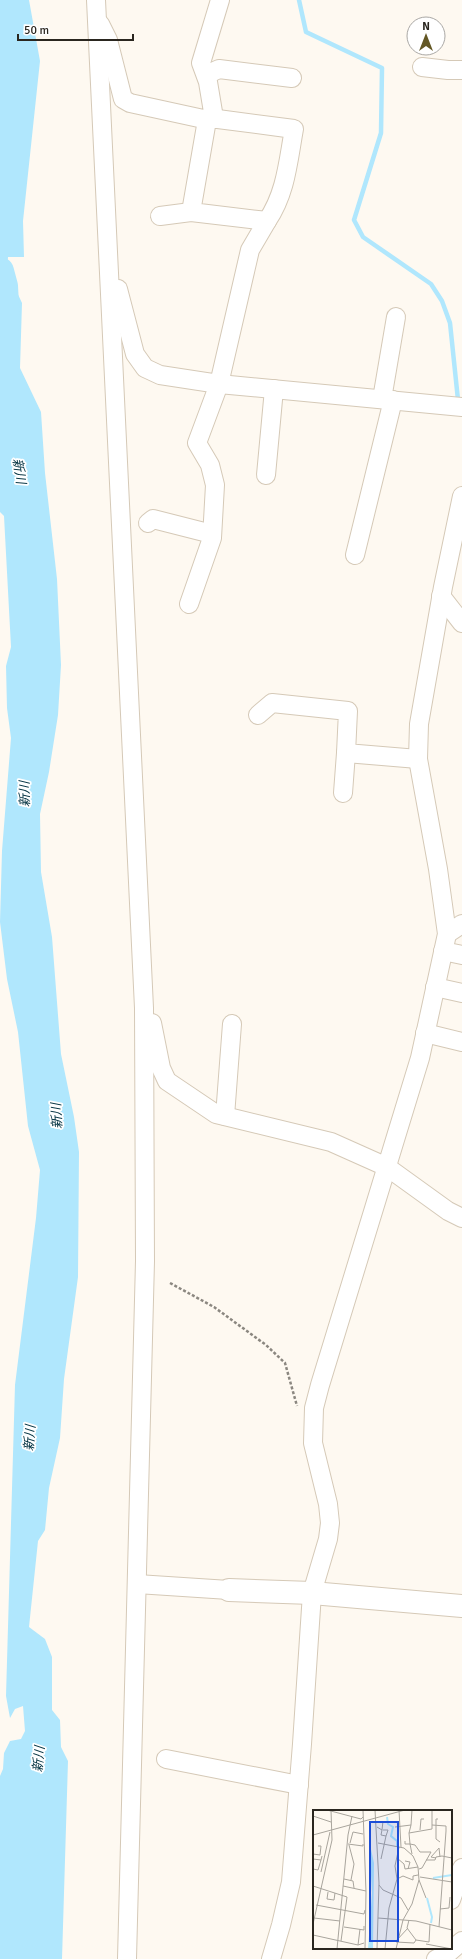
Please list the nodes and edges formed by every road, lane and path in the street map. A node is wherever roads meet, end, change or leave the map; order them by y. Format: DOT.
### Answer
graph roads {
  1 [pos="220,0"];
  2 [pos="96,8"];
  3 [pos="422,67"];
  4 [pos="462,70"];
  5 [pos="206,75"];
  6 [pos="292,78"];
  7 [pos="208,119"];
  8 [pos="191,212"];
  9 [pos="160,216"];
  10 [pos="267,221"];
  11 [pos="109,273"];
  12 [pos="396,317"];
  13 [pos="219,384"];
  14 [pos="274,389"];
  15 [pos="387,400"];
  16 [pos="462,407"];
  17 [pos="266,474"];
  18 [pos="462,496"];
  19 [pos="148,524"];
  20 [pos="212,534"];
  21 [pos="355,555"];
  22 [pos="441,596"];
  23 [pos="189,604"];
  24 [pos="462,623"];
  25 [pos="258,715"];
  26 [pos="346,753"];
  27 [pos="418,759"];
  28 [pos="343,793"];
  29 [pos="462,924"];
  30 [pos="445,942"];
  31 [pos="462,955"];
  32 [pos="435,987"];
  33 [pos="462,993"];
  34 [pos="144,1008"];
  35 [pos="232,1024"];
  36 [pos="425,1033"];
  37 [pos="462,1042"];
  38 [pos="225,1116"];
  39 [pos="387,1167"];
  40 [pos="462,1218"];
  41 [pos="170,1283"];
  42 [pos="299,1412"];
  43 [pos="137,1584"];
  44 [pos="229,1590"];
  45 [pos="312,1593"];
  46 [pos="462,1606"];
  47 [pos="166,1759"];
  48 [pos="299,1785"];
  49 [pos="462,1868"];
  50 [pos="452,1897"];
  51 [pos="462,1941"];
  52 [pos="437,1949"];
  53 [pos="127,1959"];
  54 [pos="271,1959"];
  55 [pos="436,1959"];
  1 -- 5 [label="street"];
  2 -- 7 [label="street"];
  2 -- 11 [label="street"];
  3 -- 4 [label="street"];
  5 -- 6 [label="street"];
  5 -- 7 [label="street"];
  7 -- 8 [label="street"];
  7 -- 10 [label="street"];
  8 -- 9 [label="street"];
  8 -- 10 [label="street"];
  10 -- 13 [label="street"];
  11 -- 13 [label="street"];
  11 -- 34 [label="street"];
  12 -- 15 [label="street"];
  13 -- 14 [label="street"];
  13 -- 20 [label="street"];
  14 -- 15 [label="street"];
  14 -- 17 [label="street"];
  15 -- 16 [label="street"];
  15 -- 21 [label="street"];
  18 -- 22 [label="street"];
  19 -- 20 [label="street"];
  20 -- 23 [label="street"];
  22 -- 24 [label="street"];
  22 -- 27 [label="street"];
  25 -- 26 [label="street"];
  26 -- 27 [label="street"];
  26 -- 28 [label="street"];
  27 -- 30 [label="street"];
  29 -- 30 [label="street"];
  30 -- 31 [label="street"];
  30 -- 32 [label="street"];
  32 -- 33 [label="street"];
  32 -- 36 [label="street"];
  34 -- 38 [label="street"];
  34 -- 43 [label="street"];
  35 -- 38 [label="street"];
  36 -- 37 [label="street"];
  36 -- 39 [label="street"];
  38 -- 39 [label="street"];
  39 -- 40 [label="street"];
  39 -- 45 [label="street"];
  41 -- 42 [label="path"];
  43 -- 44 [label="street"];
  43 -- 53 [label="street"];
  44 -- 45 [label="street"];
  45 -- 46 [label="street"];
  45 -- 48 [label="street"];
  47 -- 48 [label="street"];
  48 -- 54 [label="street"];
  49 -- 50 [label="street"];
  51 -- 55 [label="street"];
  52 -- 55 [label="street"];
}
